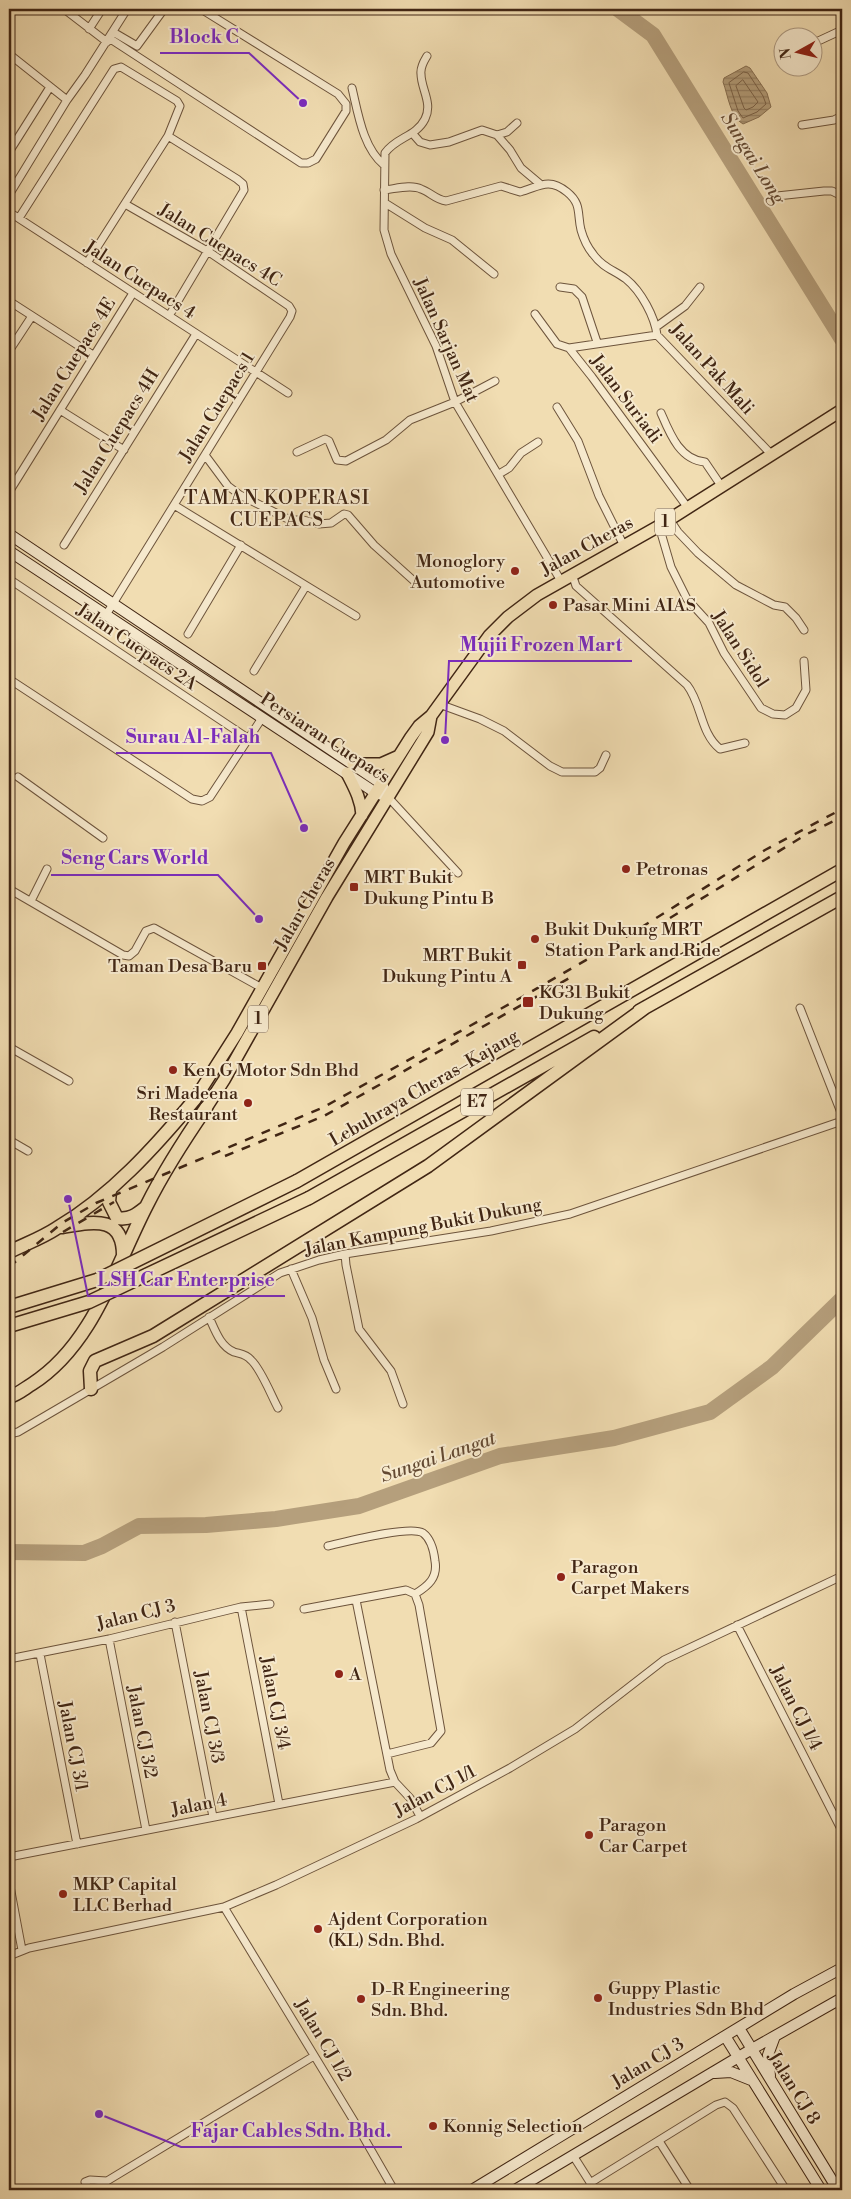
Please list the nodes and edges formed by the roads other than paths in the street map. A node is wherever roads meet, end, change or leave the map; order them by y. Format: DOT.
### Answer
graph roads {
  1 [pos="64,9"];
  2 [pos="102,9"];
  3 [pos="128,9"];
  4 [pos="164,9"];
  5 [pos="201,9"];
  6 [pos="89,29"];
  7 [pos="842,30"];
  8 [pos="110,37"];
  9 [pos="824,38"];
  10 [pos="9,54"];
  11 [pos="427,56"];
  12 [pos="50,87"];
  13 [pos="352,88"];
  14 [pos="67,100"];
  15 [pos="842,116"];
  16 [pos="517,122"];
  17 [pos="802,125"];
  18 [pos="413,134"];
  19 [pos="497,135"];
  20 [pos="168,136"];
  21 [pos="9,152"];
  22 [pos="384,166"];
  23 [pos="540,184"];
  24 [pos="384,190"];
  25 [pos="9,195"];
  26 [pos="778,196"];
  27 [pos="842,196"];
  28 [pos="385,203"];
  29 [pos="125,204"];
  30 [pos="9,212"];
  31 [pos="19,218"];
  32 [pos="208,252"];
  33 [pos="87,263"];
  34 [pos="494,274"];
  35 [pos="560,287"];
  36 [pos="700,287"];
  37 [pos="133,293"];
  38 [pos="9,301"];
  39 [pos="535,314"];
  40 [pos="32,316"];
  41 [pos="169,316"];
  42 [pos="290,317"];
  43 [pos="656,327"];
  44 [pos="196,334"];
  45 [pos="657,336"];
  46 [pos="597,342"];
  47 [pos="569,348"];
  48 [pos="9,351"];
  49 [pos="93,356"];
  50 [pos="256,373"];
  51 [pos="495,381"];
  52 [pos="288,393"];
  53 [pos="455,402"];
  54 [pos="557,407"];
  55 [pos="60,410"];
  56 [pos="842,410"];
  57 [pos="661,414"];
  58 [pos="538,442"];
  59 [pos="124,450"];
  60 [pos="297,452"];
  61 [pos="771,454"];
  62 [pos="205,455"];
  63 [pos="499,474"];
  64 [pos="722,487"];
  65 [pos="9,492"];
  66 [pos="174,505"];
  67 [pos="688,508"];
  68 [pos="670,520"];
  69 [pos="659,526"];
  70 [pos="9,534"];
  71 [pos="64,545"];
  72 [pos="241,545"];
  73 [pos="624,546"];
  74 [pos="9,551"];
  75 [pos="572,574"];
  76 [pos="9,579"];
  77 [pos="414,581"];
  78 [pos="561,581"];
  79 [pos="306,586"];
  80 [pos="113,605"];
  81 [pos="106,615"];
  82 [pos="356,616"];
  83 [pos="804,630"];
  84 [pos="188,634"];
  85 [pos="804,661"];
  86 [pos="254,671"];
  87 [pos="9,679"];
  88 [pos="439,704"];
  89 [pos="431,716"];
  90 [pos="262,718"];
  91 [pos="249,739"];
  92 [pos="744,743"];
  93 [pos="401,754"];
  94 [pos="606,754"];
  95 [pos="350,769"];
  96 [pos="18,777"];
  97 [pos="379,789"];
  98 [pos="388,797"];
  99 [pos="362,815"];
  100 [pos="103,838"];
  101 [pos="47,869"];
  102 [pos="842,870"];
  103 [pos="458,873"];
  104 [pos="9,888"];
  105 [pos="842,896"];
  106 [pos="31,901"];
  107 [pos="262,988"];
  108 [pos="646,1007"];
  109 [pos="800,1008"];
  110 [pos="9,1047"];
  111 [pos="68,1081"];
  112 [pos="195,1099"];
  113 [pos="206,1108"];
  114 [pos="842,1115"];
  115 [pos="842,1121"];
  116 [pos="9,1140"];
  117 [pos="28,1151"];
  118 [pos="110,1191"];
  119 [pos="146,1207"];
  120 [pos="57,1228"];
  121 [pos="9,1252"];
  122 [pos="346,1254"];
  123 [pos="123,1258"];
  124 [pos="291,1269"];
  125 [pos="9,1307"];
  126 [pos="209,1317"];
  127 [pos="9,1326"];
  128 [pos="91,1389"];
  129 [pos="336,1389"];
  130 [pos="9,1398"];
  131 [pos="403,1404"];
  132 [pos="278,1408"];
  133 [pos="9,1434"];
  134 [pos="328,1546"];
  135 [pos="842,1576"];
  136 [pos="415,1594"];
  137 [pos="356,1600"];
  138 [pos="270,1604"];
  139 [pos="241,1607"];
  140 [pos="304,1609"];
  141 [pos="175,1622"];
  142 [pos="737,1625"];
  143 [pos="109,1639"];
  144 [pos="40,1654"];
  145 [pos="9,1659"];
  146 [pos="387,1754"];
  147 [pos="395,1782"];
  148 [pos="279,1804"];
  149 [pos="420,1816"];
  150 [pos="213,1817"];
  151 [pos="146,1830"];
  152 [pos="842,1831"];
  153 [pos="77,1844"];
  154 [pos="9,1857"];
  155 [pos="9,1881"];
  156 [pos="224,1908"];
  157 [pos="22,1950"];
  158 [pos="9,1956"];
  159 [pos="842,1968"];
  160 [pos="842,1998"];
  161 [pos="739,2028"];
  162 [pos="725,2036"];
  163 [pos="775,2036"];
  164 [pos="752,2049"];
  165 [pos="314,2056"];
  166 [pos="738,2058"];
  167 [pos="714,2073"];
  168 [pos="752,2080"];
  169 [pos="770,2080"];
  170 [pos="659,2141"];
  171 [pos="574,2157"];
  172 [pos="85,2182"];
  173 [pos="590,2183"];
  174 [pos="394,2190"];
  175 [pos="472,2190"];
  176 [pos="515,2190"];
  177 [pos="594,2190"];
  178 [pos="690,2190"];
  179 [pos="786,2190"];
  180 [pos="821,2190"];
  181 [pos="838,2190"];
  1 -- 6 [label="street"];
  2 -- 6 [label="street"];
  3 -- 8 [label="street"];
  4 -- 8 [label="street"];
  5 -- 8 [label="street"];
  6 -- 8 [label="street"];
  7 -- 9 [label="street"];
  8 -- 14 [label="street"];
  10 -- 12 [label="street"];
  11 -- 18 [label="street"];
  12 -- 14 [label="street"];
  12 -- 21 [label="street"];
  13 -- 22 [label="street"];
  14 -- 25 [label="street"];
  15 -- 17 [label="street"];
  16 -- 19 [label="street"];
  18 -- 19 [label="street"];
  18 -- 22 [label="street, Jalan Sarjan Mat"];
  19 -- 23 [label="street"];
  20 -- 29 [label="street"];
  20 -- 31 [label="street"];
  20 -- 32 [label="street"];
  22 -- 24 [label="street, Jalan Sarjan Mat"];
  23 -- 24 [label="street"];
  23 -- 43 [label="street, Jalan Pak Mali"];
  24 -- 28 [label="street, Jalan Sarjan Mat"];
  26 -- 27 [label="street"];
  28 -- 34 [label="street"];
  28 -- 53 [label="street, Jalan Sarjan Mat"];
  29 -- 32 [label="street, Jalan Cuepacs 4C"];
  29 -- 33 [label="street"];
  30 -- 31 [label="street, Jalan Cuepacs 4"];
  31 -- 33 [label="street, Jalan Cuepacs 4"];
  32 -- 41 [label="street"];
  32 -- 42 [label="street, Jalan Cuepacs 4C"];
  33 -- 37 [label="street, Jalan Cuepacs 4"];
  35 -- 46 [label="street"];
  36 -- 43 [label="street"];
  37 -- 41 [label="street, Jalan Cuepacs 4"];
  37 -- 49 [label="street, Jalan Cuepacs 4E"];
  38 -- 40 [label="street"];
  39 -- 47 [label="street, Jalan Suriadi"];
  40 -- 48 [label="street"];
  40 -- 49 [label="street"];
  41 -- 44 [label="street, Jalan Cuepacs 4"];
  42 -- 50 [label="street, Jalan Cuepacs 1"];
  43 -- 45 [label="street, Jalan Pak Mali"];
  44 -- 50 [label="street, Jalan Cuepacs 4"];
  44 -- 59 [label="street, Jalan Cuepacs 4H"];
  45 -- 46 [label="street"];
  45 -- 61 [label="street, Jalan Pak Mali"];
  46 -- 47 [label="street"];
  47 -- 67 [label="street, Jalan Suriadi"];
  49 -- 55 [label="street, Jalan Cuepacs 4E"];
  50 -- 52 [label="street, Jalan Cuepacs 4"];
  50 -- 62 [label="street, Jalan Cuepacs 1"];
  51 -- 53 [label="street"];
  53 -- 60 [label="street"];
  53 -- 63 [label="street, Jalan Sarjan Mat"];
  54 -- 73 [label="street"];
  55 -- 59 [label="street"];
  55 -- 65 [label="street, Jalan Cuepacs 4E"];
  56 -- 61 [label="main road, Jalan Cheras / 1"];
  57 -- 64 [label="street"];
  58 -- 63 [label="street"];
  59 -- 71 [label="street, Jalan Cuepacs 4H"];
  61 -- 64 [label="main road, Jalan Cheras / 1"];
  62 -- 66 [label="street, Jalan Cuepacs 1"];
  62 -- 77 [label="street"];
  63 -- 78 [label="street, Jalan Sarjan Mat"];
  64 -- 67 [label="main road, Jalan Cheras / 1"];
  66 -- 72 [label="street"];
  66 -- 80 [label="street, Jalan Cuepacs 1"];
  67 -- 68 [label="main road, Jalan Cheras / 1"];
  68 -- 69 [label="main road, Jalan Cheras / 1"];
  68 -- 83 [label="street"];
  69 -- 73 [label="main road, Jalan Cheras / 1"];
  69 -- 85 [label="street, Jalan Sidol"];
  70 -- 80 [label="street, Persiaran Cuepacs"];
  72 -- 79 [label="street"];
  72 -- 84 [label="street"];
  73 -- 75 [label="main road, Jalan Cheras / 1"];
  74 -- 81 [label="street, Persiaran Cuepacs"];
  75 -- 78 [label="main road, Jalan Cheras / 1"];
  75 -- 92 [label="street"];
  76 -- 91 [label="street, Jalan Cuepacs 2A"];
  78 -- 88 [label="main road, Jalan Cheras / 1"];
  79 -- 82 [label="street"];
  79 -- 86 [label="street"];
  80 -- 81 [label="street, Jalan Cuepacs 1"];
  80 -- 95 [label="street, Persiaran Cuepacs"];
  81 -- 90 [label="street, Persiaran Cuepacs"];
  87 -- 91 [label="street"];
  88 -- 89 [label="main road, Jalan Cheras / 1"];
  88 -- 94 [label="street"];
  89 -- 93 [label="main road, Jalan Cheras / 1"];
  89 -- 98 [label="main road, Jalan Cheras / 1"];
  90 -- 91 [label="street"];
  90 -- 95 [label="street, Persiaran Cuepacs"];
  93 -- 95 [label="main road"];
  93 -- 97 [label="main road, Jalan Cheras / 1"];
  95 -- 97 [label="street, Persiaran Cuepacs"];
  95 -- 99 [label="main road"];
  96 -- 100 [label="street"];
  97 -- 98 [label="street, Persiaran Cuepacs"];
  97 -- 99 [label="main road, Jalan Cheras / 1"];
  98 -- 103 [label="street"];
  98 -- 113 [label="main road, Jalan Cheras / 1"];
  99 -- 107 [label="main road, Jalan Cheras / 1"];
  101 -- 106 [label="street"];
  102 -- 125 [label="highway, Lebuhraya Cheras–Kajang / E7, bridge"];
  104 -- 106 [label="street"];
  105 -- 108 [label="highway, E7"];
  106 -- 107 [label="street"];
  107 -- 112 [label="main road, Jalan Cheras / 1"];
  108 -- 127 [label="highway, E7, bridge"];
  108 -- 128 [label="highway"];
  109 -- 114 [label="street"];
  110 -- 111 [label="street"];
  112 -- 118 [label="highway"];
  113 -- 119 [label="highway"];
  115 -- 122 [label="street, Jalan Kampung Bukit Dukung"];
  116 -- 117 [label="street"];
  118 -- 119 [label="highway"];
  118 -- 120 [label="highway"];
  119 -- 123 [label="highway"];
  120 -- 121 [label="highway"];
  120 -- 123 [label="highway"];
  122 -- 124 [label="street, Jalan Kampung Bukit Dukung"];
  122 -- 131 [label="street"];
  123 -- 130 [label="highway"];
  124 -- 126 [label="street, Jalan Kampung Bukit Dukung"];
  124 -- 129 [label="street"];
  126 -- 128 [label="street, Jalan Kampung Bukit Dukung"];
  126 -- 132 [label="street"];
  128 -- 133 [label="street, Jalan Kampung Bukit Dukung"];
  134 -- 136 [label="street"];
  135 -- 142 [label="street, Jalan CJ 1/1"];
  136 -- 137 [label="street"];
  136 -- 146 [label="street"];
  137 -- 140 [label="street"];
  137 -- 146 [label="street"];
  138 -- 139 [label="street, Jalan CJ 3"];
  139 -- 141 [label="street, Jalan CJ 3"];
  139 -- 148 [label="street, Jalan CJ 3/4"];
  141 -- 143 [label="street, Jalan CJ 3"];
  141 -- 150 [label="street, Jalan CJ 3/3"];
  142 -- 149 [label="street, Jalan CJ 1/1"];
  142 -- 152 [label="street, Jalan CJ 1/4"];
  143 -- 144 [label="street, Jalan CJ 3"];
  143 -- 151 [label="street, Jalan CJ 3/2"];
  144 -- 145 [label="street, Jalan CJ 3"];
  144 -- 153 [label="street, Jalan CJ 3/1"];
  146 -- 147 [label="street"];
  147 -- 148 [label="street, Jalan 4"];
  147 -- 149 [label="street"];
  148 -- 150 [label="street, Jalan 4"];
  149 -- 156 [label="street, Jalan CJ 1/1"];
  150 -- 151 [label="street, Jalan 4"];
  151 -- 153 [label="street, Jalan 4"];
  153 -- 154 [label="street, Jalan 4"];
  155 -- 157 [label="street"];
  156 -- 157 [label="street, Jalan CJ 1/1"];
  156 -- 165 [label="street, Jalan CJ 1/2"];
  157 -- 158 [label="street, Jalan CJ 1/1"];
  159 -- 161 [label="street, Jalan CJ 3"];
  160 -- 163 [label="street"];
  161 -- 162 [label="street, Jalan CJ 3"];
  161 -- 164 [label="street, Jalan CJ 8"];
  162 -- 166 [label="street, Jalan CJ 8"];
  162 -- 175 [label="street, Jalan CJ 3"];
  163 -- 164 [label="street"];
  163 -- 169 [label="street"];
  164 -- 166 [label="street"];
  164 -- 169 [label="street, Jalan CJ 8"];
  165 -- 172 [label="street"];
  165 -- 174 [label="street, Jalan CJ 1/2"];
  166 -- 167 [label="street"];
  166 -- 168 [label="street, Jalan CJ 8"];
  167 -- 168 [label="street"];
  167 -- 171 [label="street"];
  168 -- 180 [label="street, Jalan CJ 8"];
  169 -- 181 [label="street, Jalan CJ 8"];
  170 -- 173 [label="street"];
  170 -- 178 [label="street"];
  170 -- 179 [label="street"];
  171 -- 173 [label="street"];
  171 -- 176 [label="street"];
  173 -- 177 [label="street"];
}
